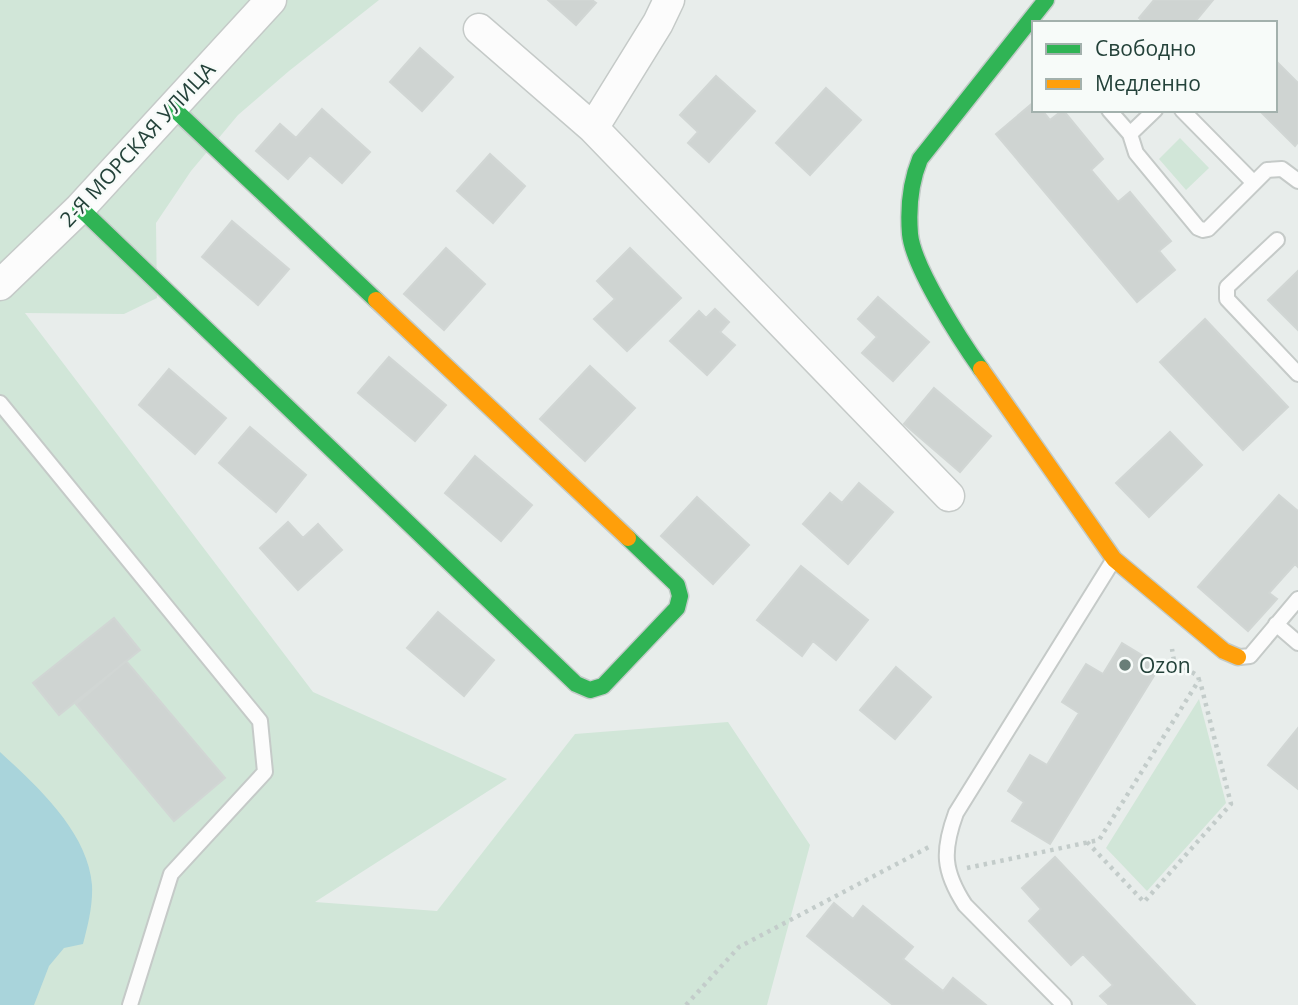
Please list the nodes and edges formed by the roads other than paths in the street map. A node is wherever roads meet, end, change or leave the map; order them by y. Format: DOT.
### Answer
graph roads {
  1 [pos="271,0"];
  2 [pos="669,0"];
  3 [pos="1046,0"];
  4 [pos="1033,21"];
  5 [pos="1032,23"];
  6 [pos="479,29"];
  7 [pos="172,107"];
  8 [pos="1111,112"];
  9 [pos="1153,112"];
  10 [pos="1184,112"];
  11 [pos="593,128"];
  12 [pos="1130,134"];
  13 [pos="1298,181"];
  14 [pos="1254,183"];
  15 [pos="80,208"];
  16 [pos="1278,240"];
  17 [pos="0,285"];
  18 [pos="1298,374"];
  19 [pos="0,403"];
  20 [pos="949,496"];
  21 [pos="1114,559"];
  22 [pos="1298,599"];
  23 [pos="1276,624"];
  24 [pos="1298,643"];
  25 [pos="1238,657"];
  26 [pos="130,1005"];
  27 [pos="1064,1005"];
  1 -- 7 [label="street, 2-Я МОРСКАЯ УЛИЦА"];
  2 -- 11 [label="street"];
  3 -- 4 [label="street"];
  5 -- 21 [label="street"];
  6 -- 11 [label="street"];
  7 -- 15 [label="street, 2-Я МОРСКАЯ УЛИЦА"];
  7 -- 15 [label="street"];
  8 -- 12 [label="lane"];
  9 -- 12 [label="lane"];
  10 -- 14 [label="lane"];
  11 -- 20 [label="street"];
  12 -- 14 [label="lane"];
  13 -- 14 [label="lane"];
  15 -- 17 [label="street, 2-Я МОРСКАЯ УЛИЦА"];
  16 -- 18 [label="lane"];
  19 -- 26 [label="lane"];
  21 -- 25 [label="street"];
  21 -- 27 [label="lane"];
  22 -- 23 [label="lane"];
  23 -- 24 [label="lane"];
  23 -- 25 [label="lane"];
}
